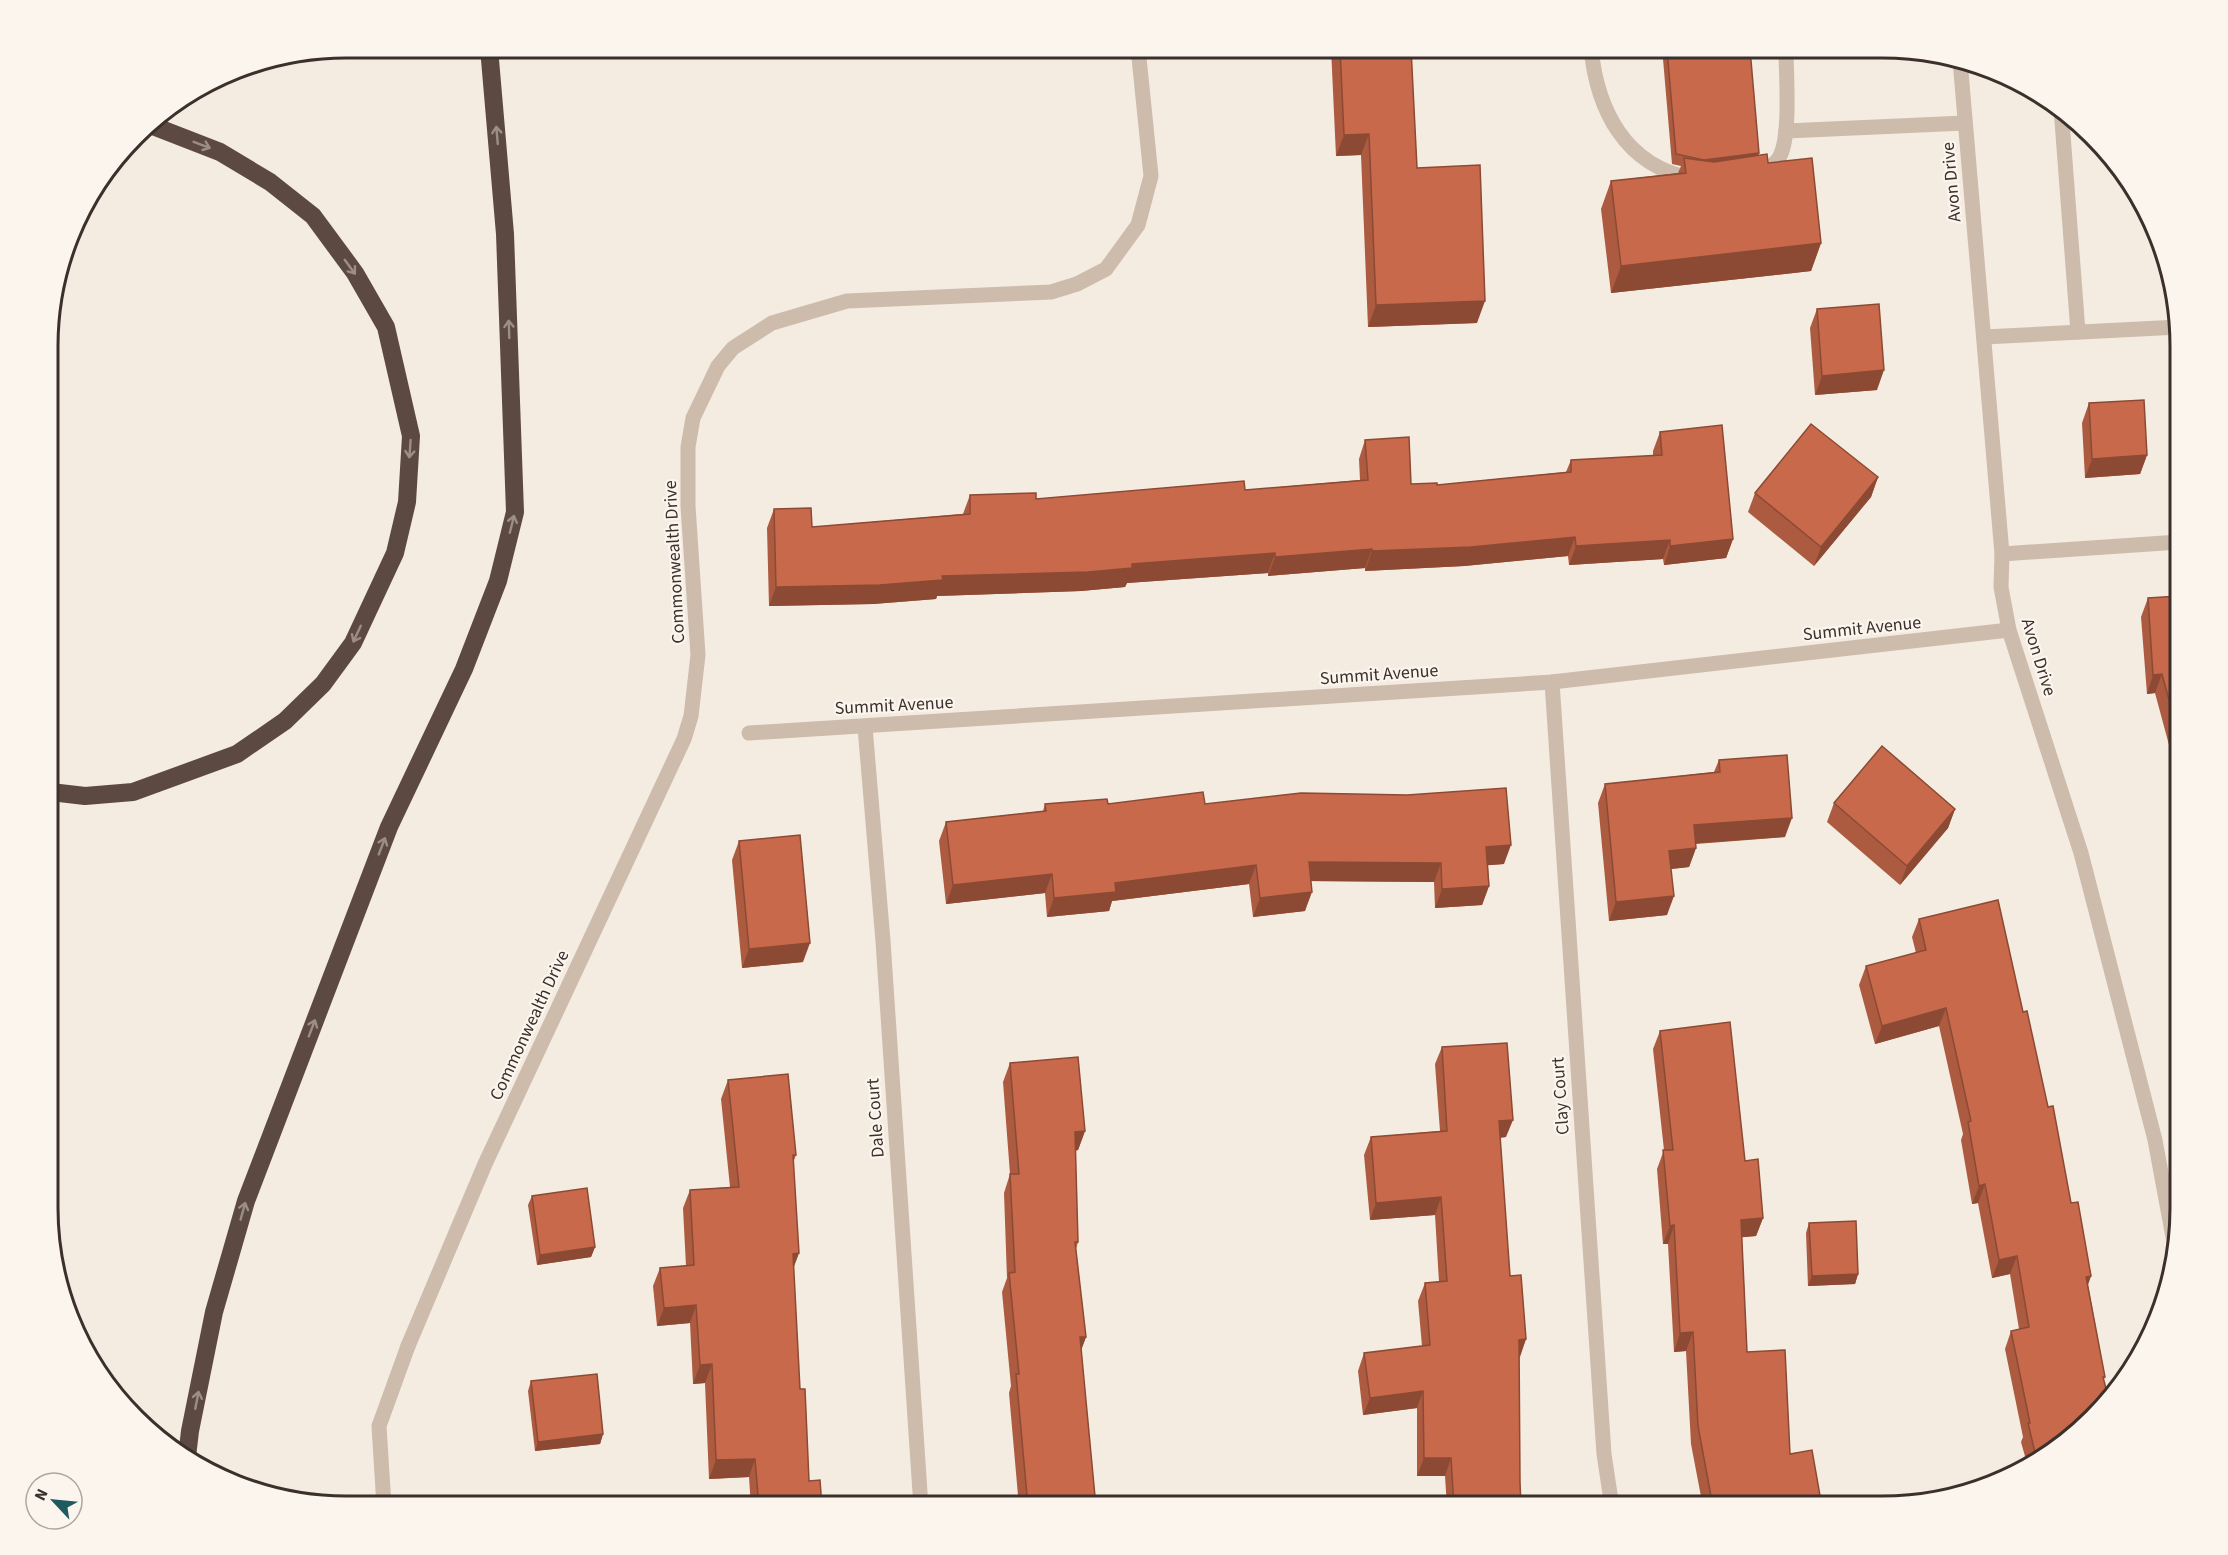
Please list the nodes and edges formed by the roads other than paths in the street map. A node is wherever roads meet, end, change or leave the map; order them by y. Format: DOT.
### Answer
graph roads {
  1 [pos="490,58"];
  2 [pos="1139,58"];
  3 [pos="1593,58"];
  4 [pos="1786,58"];
  5 [pos="1961,70"];
  6 [pos="2062,122"];
  7 [pos="1965,123"];
  8 [pos="158,128"];
  9 [pos="1786,131"];
  10 [pos="1742,175"];
  11 [pos="1710,179"];
  12 [pos="2169,327"];
  13 [pos="2078,332"];
  14 [pos="1984,337"];
  15 [pos="2170,543"];
  16 [pos="2002,554"];
  17 [pos="2009,630"];
  18 [pos="1552,682"];
  19 [pos="865,727"];
  20 [pos="749,733"];
  21 [pos="58,793"];
  22 [pos="2170,1218"];
  23 [pos="188,1449"];
  24 [pos="383,1496"];
  25 [pos="920,1496"];
  26 [pos="1610,1496"];
  23 -- 1 [label="highway, one-way"];
  2 -- 24 [label="street, Commonwealth Drive"];
  3 -- 11 [label="street"];
  4 -- 9 [label="street"];
  5 -- 7 [label="street, Avon Drive"];
  6 -- 13 [label="street"];
  7 -- 9 [label="street"];
  7 -- 14 [label="street, Avon Drive"];
  8 -- 21 [label="highway, one-way"];
  9 -- 10 [label="street"];
  12 -- 13 [label="street"];
  13 -- 14 [label="street"];
  14 -- 16 [label="street, Avon Drive"];
  15 -- 16 [label="street"];
  16 -- 17 [label="street, Avon Drive"];
  17 -- 18 [label="street, Summit Avenue"];
  17 -- 22 [label="street, Avon Drive"];
  18 -- 19 [label="street, Summit Avenue"];
  18 -- 26 [label="street, Clay Court"];
  19 -- 20 [label="street, Summit Avenue"];
  19 -- 25 [label="street, Dale Court"];
}
